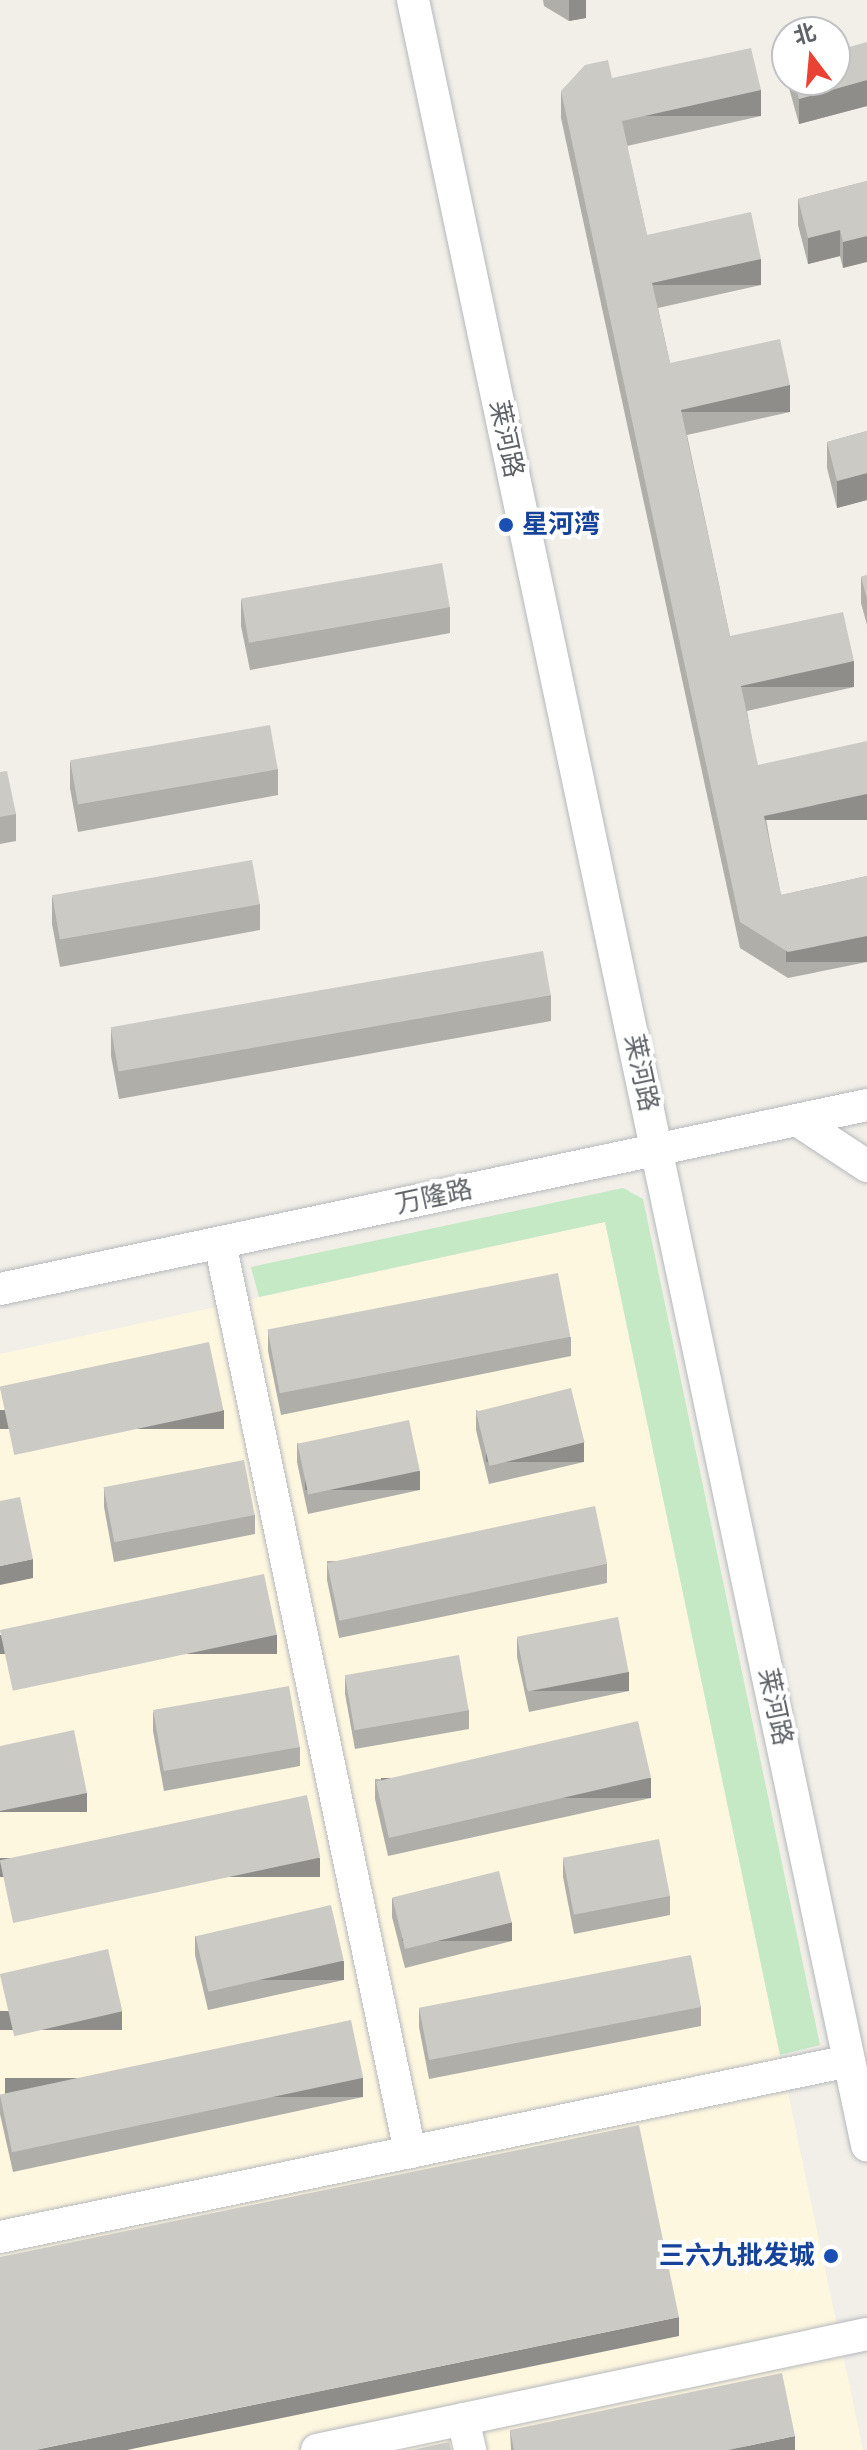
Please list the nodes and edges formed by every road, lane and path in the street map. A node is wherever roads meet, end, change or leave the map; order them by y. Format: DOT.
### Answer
graph roads {
  1 [pos="413,0"];
  2 [pos="867,1105"];
  3 [pos="797,1120"];
  4 [pos="658,1150"];
  5 [pos="867,1166"];
  6 [pos="220,1243"];
  7 [pos="0,1289"];
  8 [pos="849,2061"];
  9 [pos="867,2146"];
  10 [pos="410,2152"];
  11 [pos="0,2237"];
  12 [pos="867,2334"];
  13 [pos="467,2435"];
  14 [pos="317,2450"];
  1 -- 4 [label="street, 莱河路"];
  2 -- 3 [label="street, 万隆路"];
  3 -- 4 [label="street, 万隆路"];
  3 -- 5 [label="street"];
  4 -- 6 [label="street, 万隆路"];
  4 -- 8 [label="street, 莱河路"];
  6 -- 7 [label="street, 万隆路"];
  6 -- 10 [label="street"];
  8 -- 9 [label="street, 莱河路"];
  8 -- 10 [label="street"];
  10 -- 11 [label="street"];
  12 -- 13 [label="street"];
  13 -- 14 [label="street"];
}
